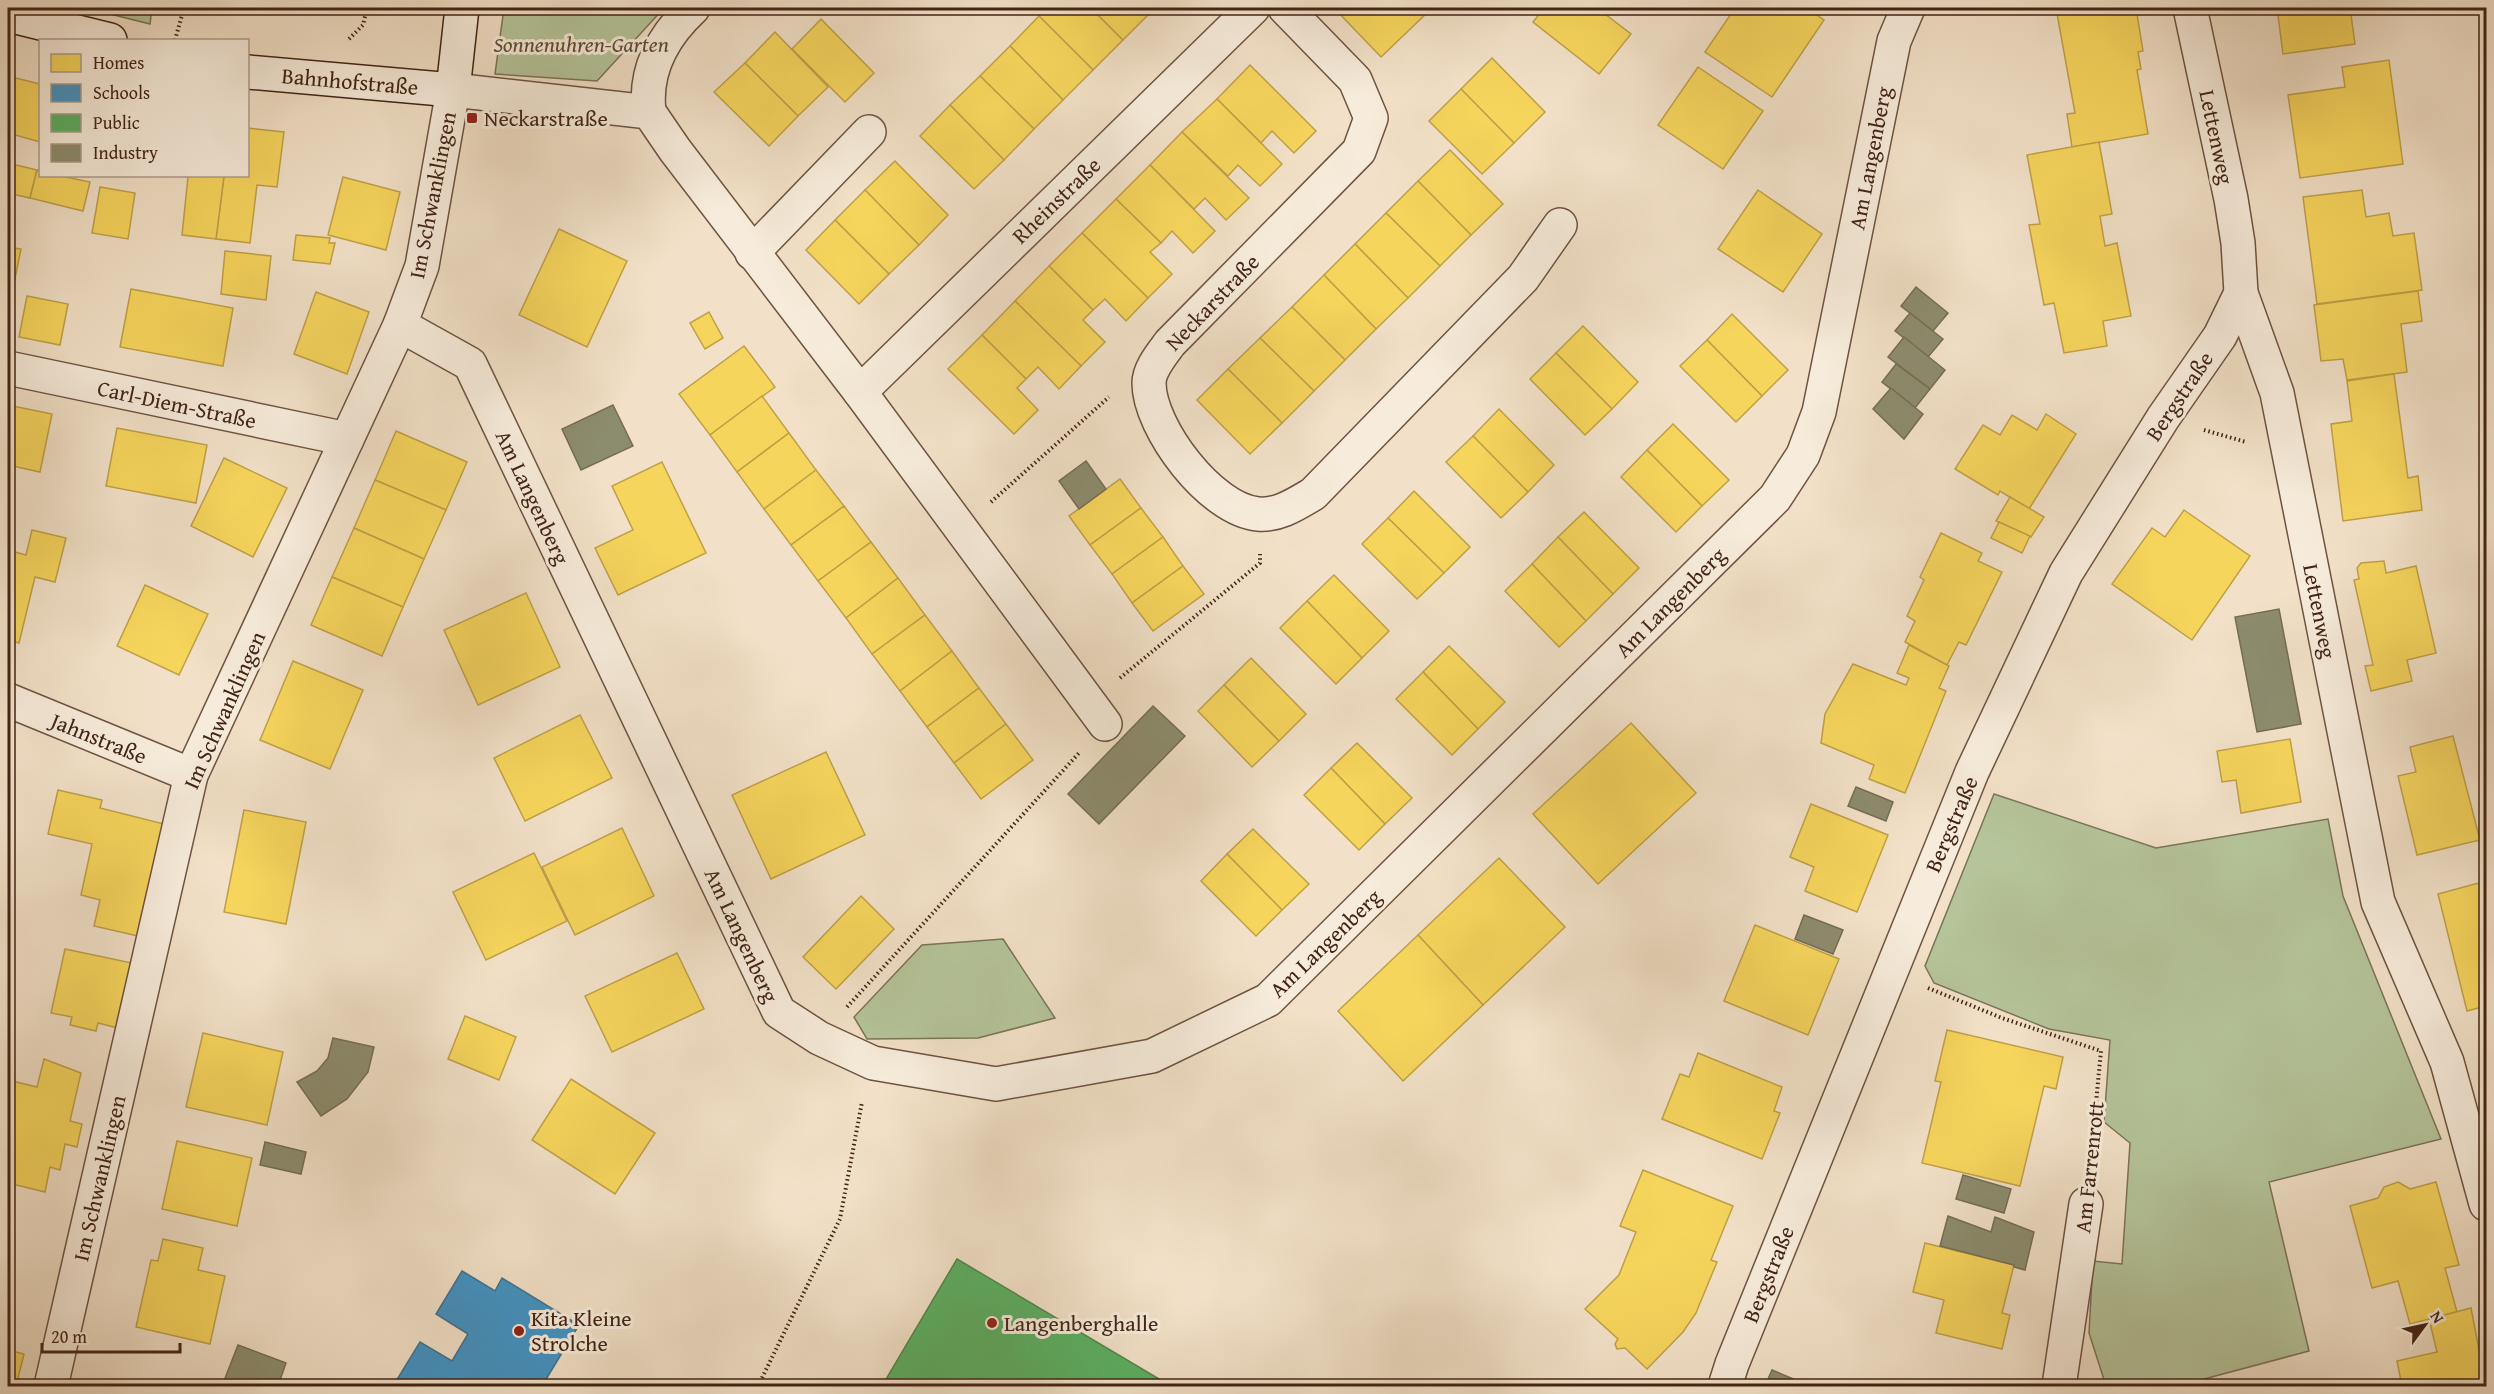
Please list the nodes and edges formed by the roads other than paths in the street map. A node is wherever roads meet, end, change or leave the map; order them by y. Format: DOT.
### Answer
graph roads {
  1 [pos="462,8"];
  2 [pos="693,8"];
  3 [pos="1253,8"];
  4 [pos="1285,8"];
  5 [pos="1908,8"];
  6 [pos="2190,8"];
  7 [pos="8,15"];
  8 [pos="106,39"];
  9 [pos="249,72"];
  10 [pos="453,90"];
  11 [pos="649,112"];
  12 [pos="869,132"];
  13 [pos="1560,225"];
  14 [pos="752,253"];
  15 [pos="2241,293"];
  16 [pos="400,325"];
  17 [pos="8,368"];
  18 [pos="860,392"];
  19 [pos="347,439"];
  20 [pos="8,700"];
  21 [pos="1097,713"];
  22 [pos="191,775"];
  23 [pos="2086,1204"];
  24 [pos="2487,1204"];
  25 [pos="51,1386"];
  26 [pos="1725,1386"];
  27 [pos="2059,1386"];
  1 -- 10 [label="street, Im Schwanklingen"];
  2 -- 11 [label="street"];
  3 -- 18 [label="street, Rheinstraße"];
  4 -- 13 [label="street, Neckarstraße"];
  5 -- 16 [label="street, Am Langenberg"];
  6 -- 15 [label="street, Lettenweg"];
  7 -- 8 [label="street"];
  9 -- 10 [label="street, Bahnhofstraße"];
  10 -- 11 [label="street"];
  10 -- 16 [label="street, Im Schwanklingen"];
  11 -- 14 [label="street"];
  12 -- 14 [label="street"];
  14 -- 18 [label="street"];
  15 -- 24 [label="street, Lettenweg"];
  15 -- 26 [label="street, Bergstraße"];
  16 -- 19 [label="street, Im Schwanklingen"];
  17 -- 19 [label="street, Carl-Diem-Straße"];
  18 -- 21 [label="street"];
  19 -- 22 [label="street, Im Schwanklingen"];
  20 -- 22 [label="street, Jahnstraße"];
  22 -- 25 [label="street, Im Schwanklingen"];
  23 -- 27 [label="street, Am Farrenrott"];
}
